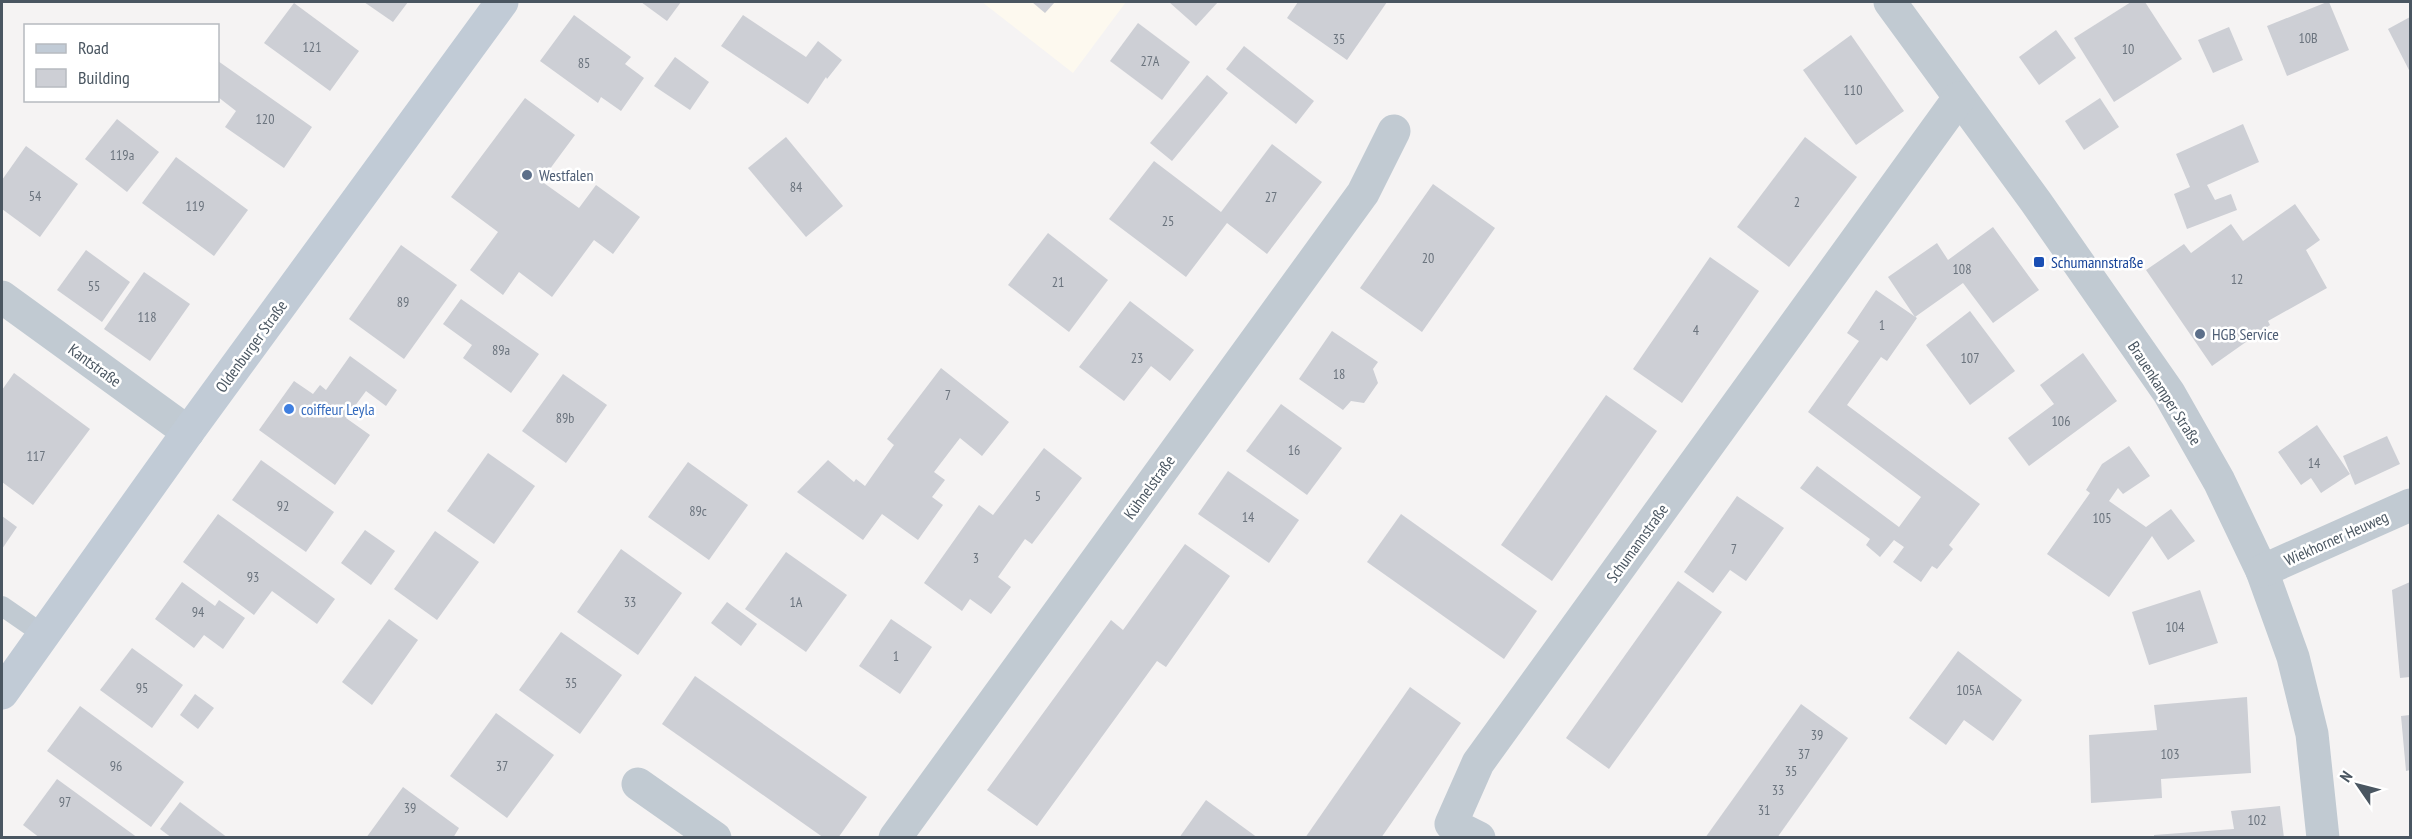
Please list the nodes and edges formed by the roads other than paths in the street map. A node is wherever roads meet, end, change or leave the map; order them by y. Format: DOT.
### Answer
graph roads {
  1 [pos="502,2"];
  2 [pos="1890,2"];
  3 [pos="1959,98"];
  4 [pos="1394,131"];
  5 [pos="2,297"];
  6 [pos="188,432"];
  7 [pos="2410,505"];
  8 [pos="2262,571"];
  9 [pos="2,606"];
  10 [pos="44,635"];
  11 [pos="2,693"];
  12 [pos="638,784"];
  13 [pos="715,837"];
  14 [pos="895,837"];
  15 [pos="1479,837"];
  16 [pos="2323,837"];
  1 -- 6 [label="main road, Oldenburger Straße"];
  2 -- 3 [label="street, Brauenkamper Straße"];
  3 -- 8 [label="street, Brauenkamper Straße"];
  3 -- 15 [label="street, Schumannstraße"];
  4 -- 14 [label="street, Kühnelstraße"];
  5 -- 6 [label="street, Kantstraße"];
  6 -- 10 [label="main road, Oldenburger Straße"];
  7 -- 8 [label="street, Wiekhorner Heuweg"];
  8 -- 16 [label="street, Brauenkamper Straße"];
  9 -- 10 [label="lane"];
  10 -- 11 [label="main road, Oldenburger Straße"];
  12 -- 13 [label="street"];
}
